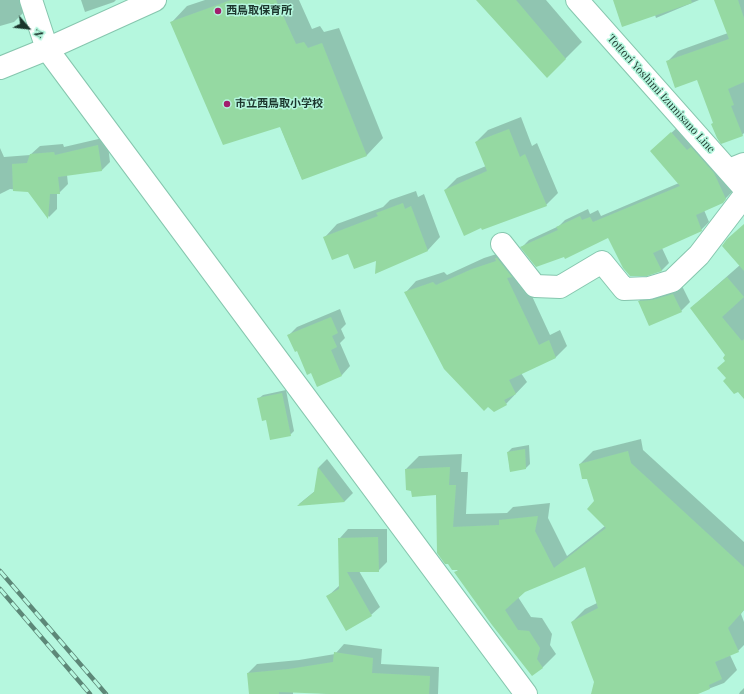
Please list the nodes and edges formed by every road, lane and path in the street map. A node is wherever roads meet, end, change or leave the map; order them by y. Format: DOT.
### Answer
graph roads {
  1 [pos="31,0"];
  2 [pos="155,0"];
  3 [pos="577,0"];
  4 [pos="47,49"];
  5 [pos="0,68"];
  6 [pos="736,167"];
  7 [pos="744,188"];
  8 [pos="744,196"];
  9 [pos="502,244"];
  10 [pos="526,694"];
  1 -- 4 [label="street"];
  2 -- 4 [label="street"];
  3 -- 6 [label="street, Tottori Yoshimi Izumisano Line"];
  4 -- 5 [label="street"];
  4 -- 10 [label="street"];
  6 -- 7 [label="street, Tottori Yoshimi Izumisano Line"];
  8 -- 9 [label="street"];
}
